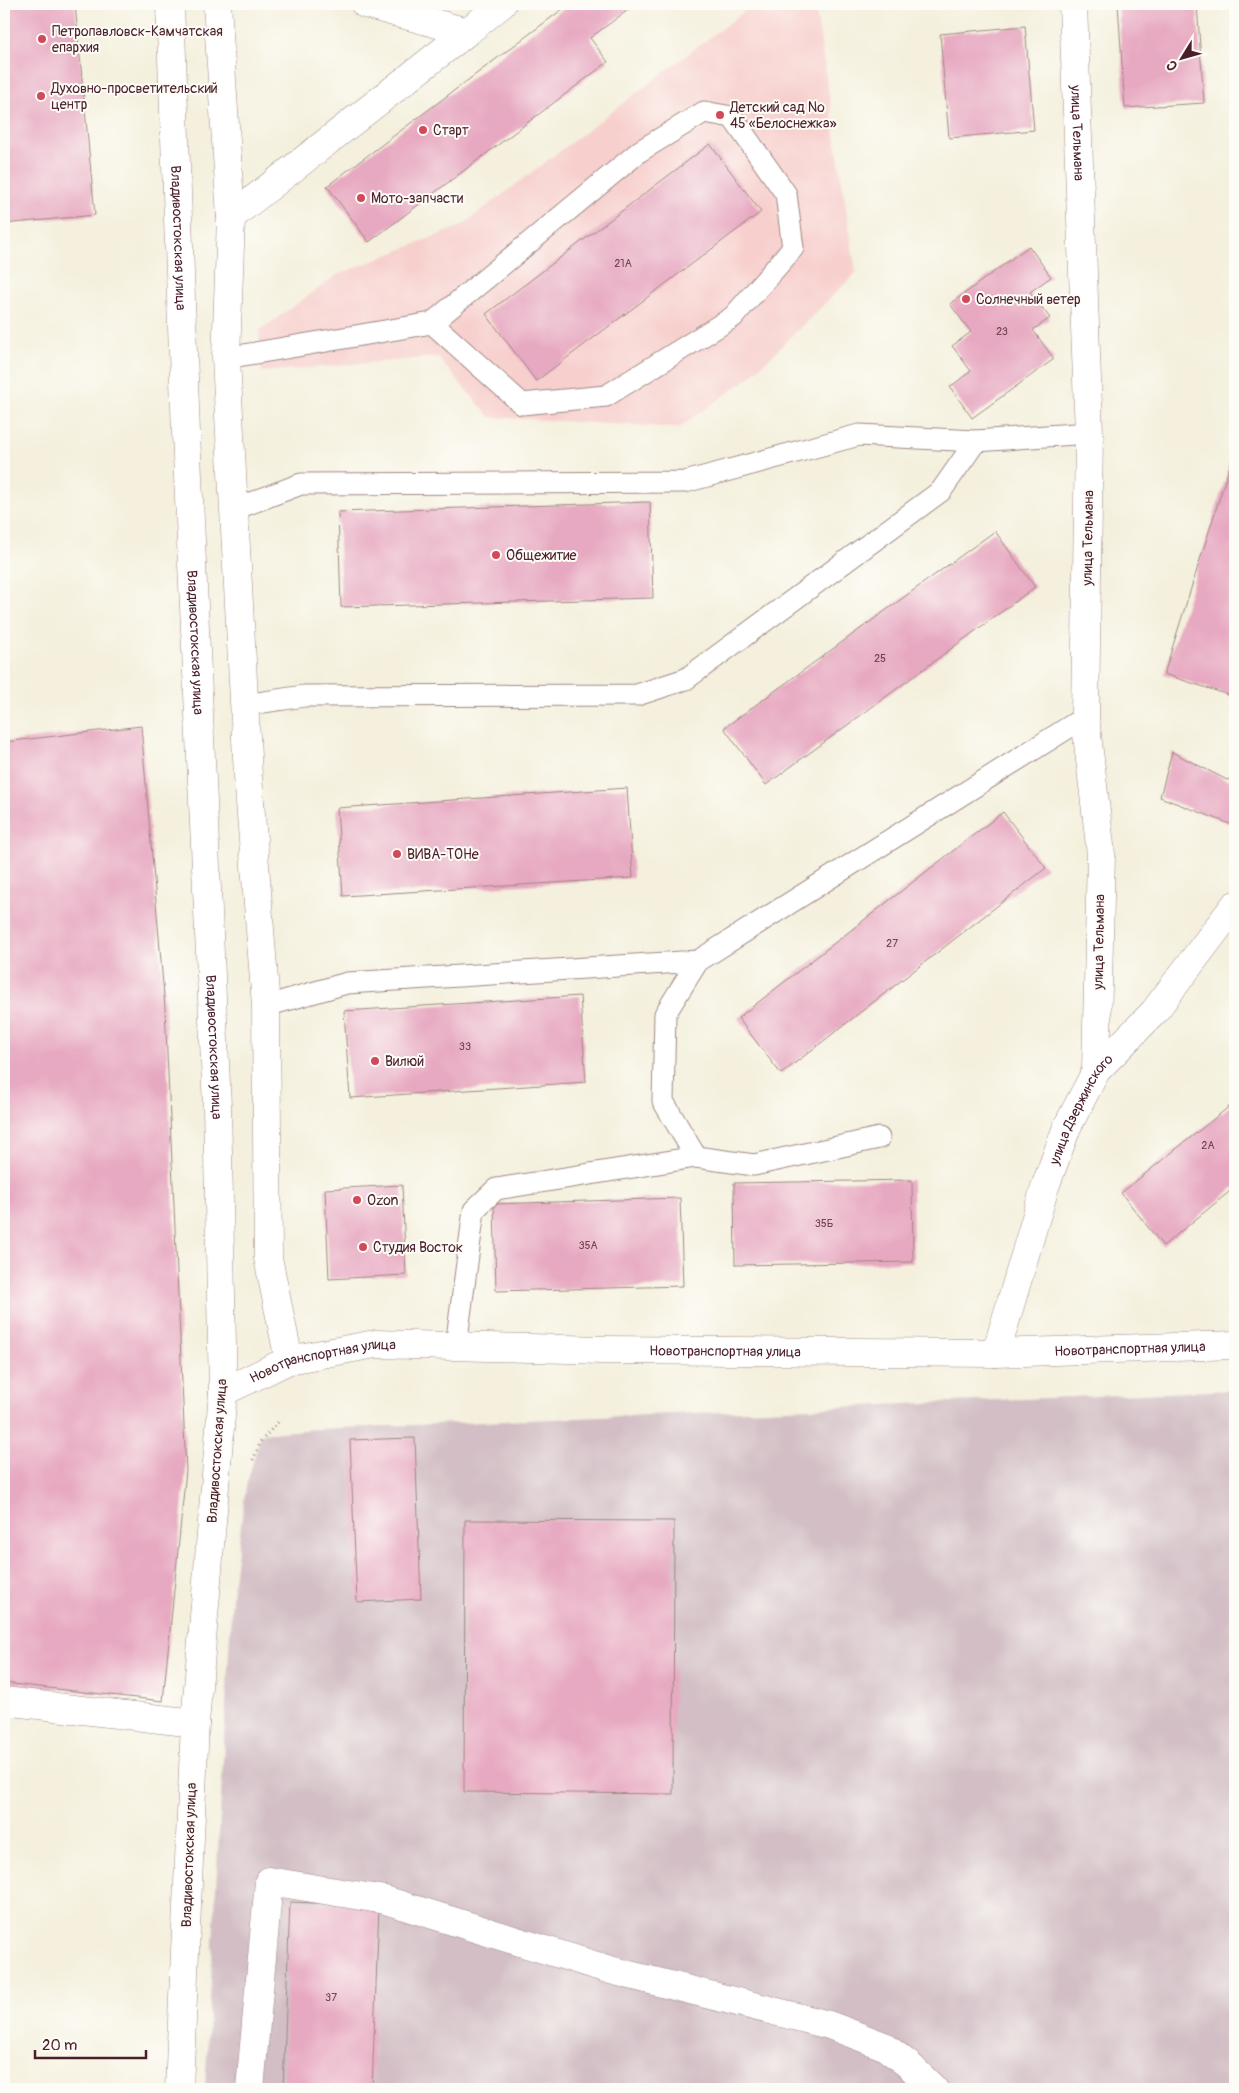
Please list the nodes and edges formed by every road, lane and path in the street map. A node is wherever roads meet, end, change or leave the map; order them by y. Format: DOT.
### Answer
graph roads {
  1 [pos="170,4"];
  2 [pos="216,4"];
  3 [pos="365,4"];
  4 [pos="502,4"];
  5 [pos="1073,4"];
  6 [pos="467,32"];
  7 [pos="231,217"];
  8 [pos="432,323"];
  9 [pos="226,358"];
  10 [pos="1089,433"];
  11 [pos="976,441"];
  12 [pos="234,509"];
  13 [pos="244,705"];
  14 [pos="1085,717"];
  15 [pos="1235,905"];
  16 [pos="698,961"];
  17 [pos="266,1006"];
  18 [pos="1096,1071"];
  19 [pos="879,1138"];
  20 [pos="696,1156"];
  21 [pos="1235,1345"];
  22 [pos="456,1346"];
  23 [pos="996,1353"];
  24 [pos="289,1360"];
  25 [pos="223,1392"];
  26 [pos="4,1701"];
  27 [pos="195,1722"];
  28 [pos="179,2089"];
  29 [pos="250,2089"];
  30 [pos="934,2089"];
  1 -- 25 [label="street, Владивостокская улица"];
  2 -- 7 [label="street"];
  3 -- 6 [label="street"];
  4 -- 6 [label="street"];
  5 -- 10 [label="street, улица Тельмана"];
  6 -- 7 [label="street"];
  7 -- 9 [label="street"];
  8 -- 8 [label="lane"];
  8 -- 9 [label="lane"];
  9 -- 12 [label="street"];
  10 -- 11 [label="lane"];
  10 -- 14 [label="street, улица Тельмана"];
  11 -- 12 [label="lane"];
  11 -- 13 [label="lane"];
  12 -- 13 [label="street"];
  13 -- 17 [label="street"];
  14 -- 16 [label="lane"];
  14 -- 18 [label="street, улица Тельмана"];
  15 -- 18 [label="street, улица Дзержинского"];
  16 -- 17 [label="lane"];
  16 -- 20 [label="lane"];
  17 -- 24 [label="street"];
  18 -- 23 [label="street, улица Дзержинского"];
  19 -- 20 [label="lane"];
  20 -- 22 [label="lane"];
  21 -- 23 [label="street, Новотранспортная улица"];
  22 -- 23 [label="street, Новотранспортная улица"];
  22 -- 24 [label="street, Новотранспортная улица"];
  24 -- 25 [label="street, Новотранспортная улица"];
  25 -- 27 [label="street, Владивостокская улица"];
  26 -- 27 [label="street"];
  27 -- 28 [label="street, Владивостокская улица"];
  29 -- 30 [label="street"];
}
